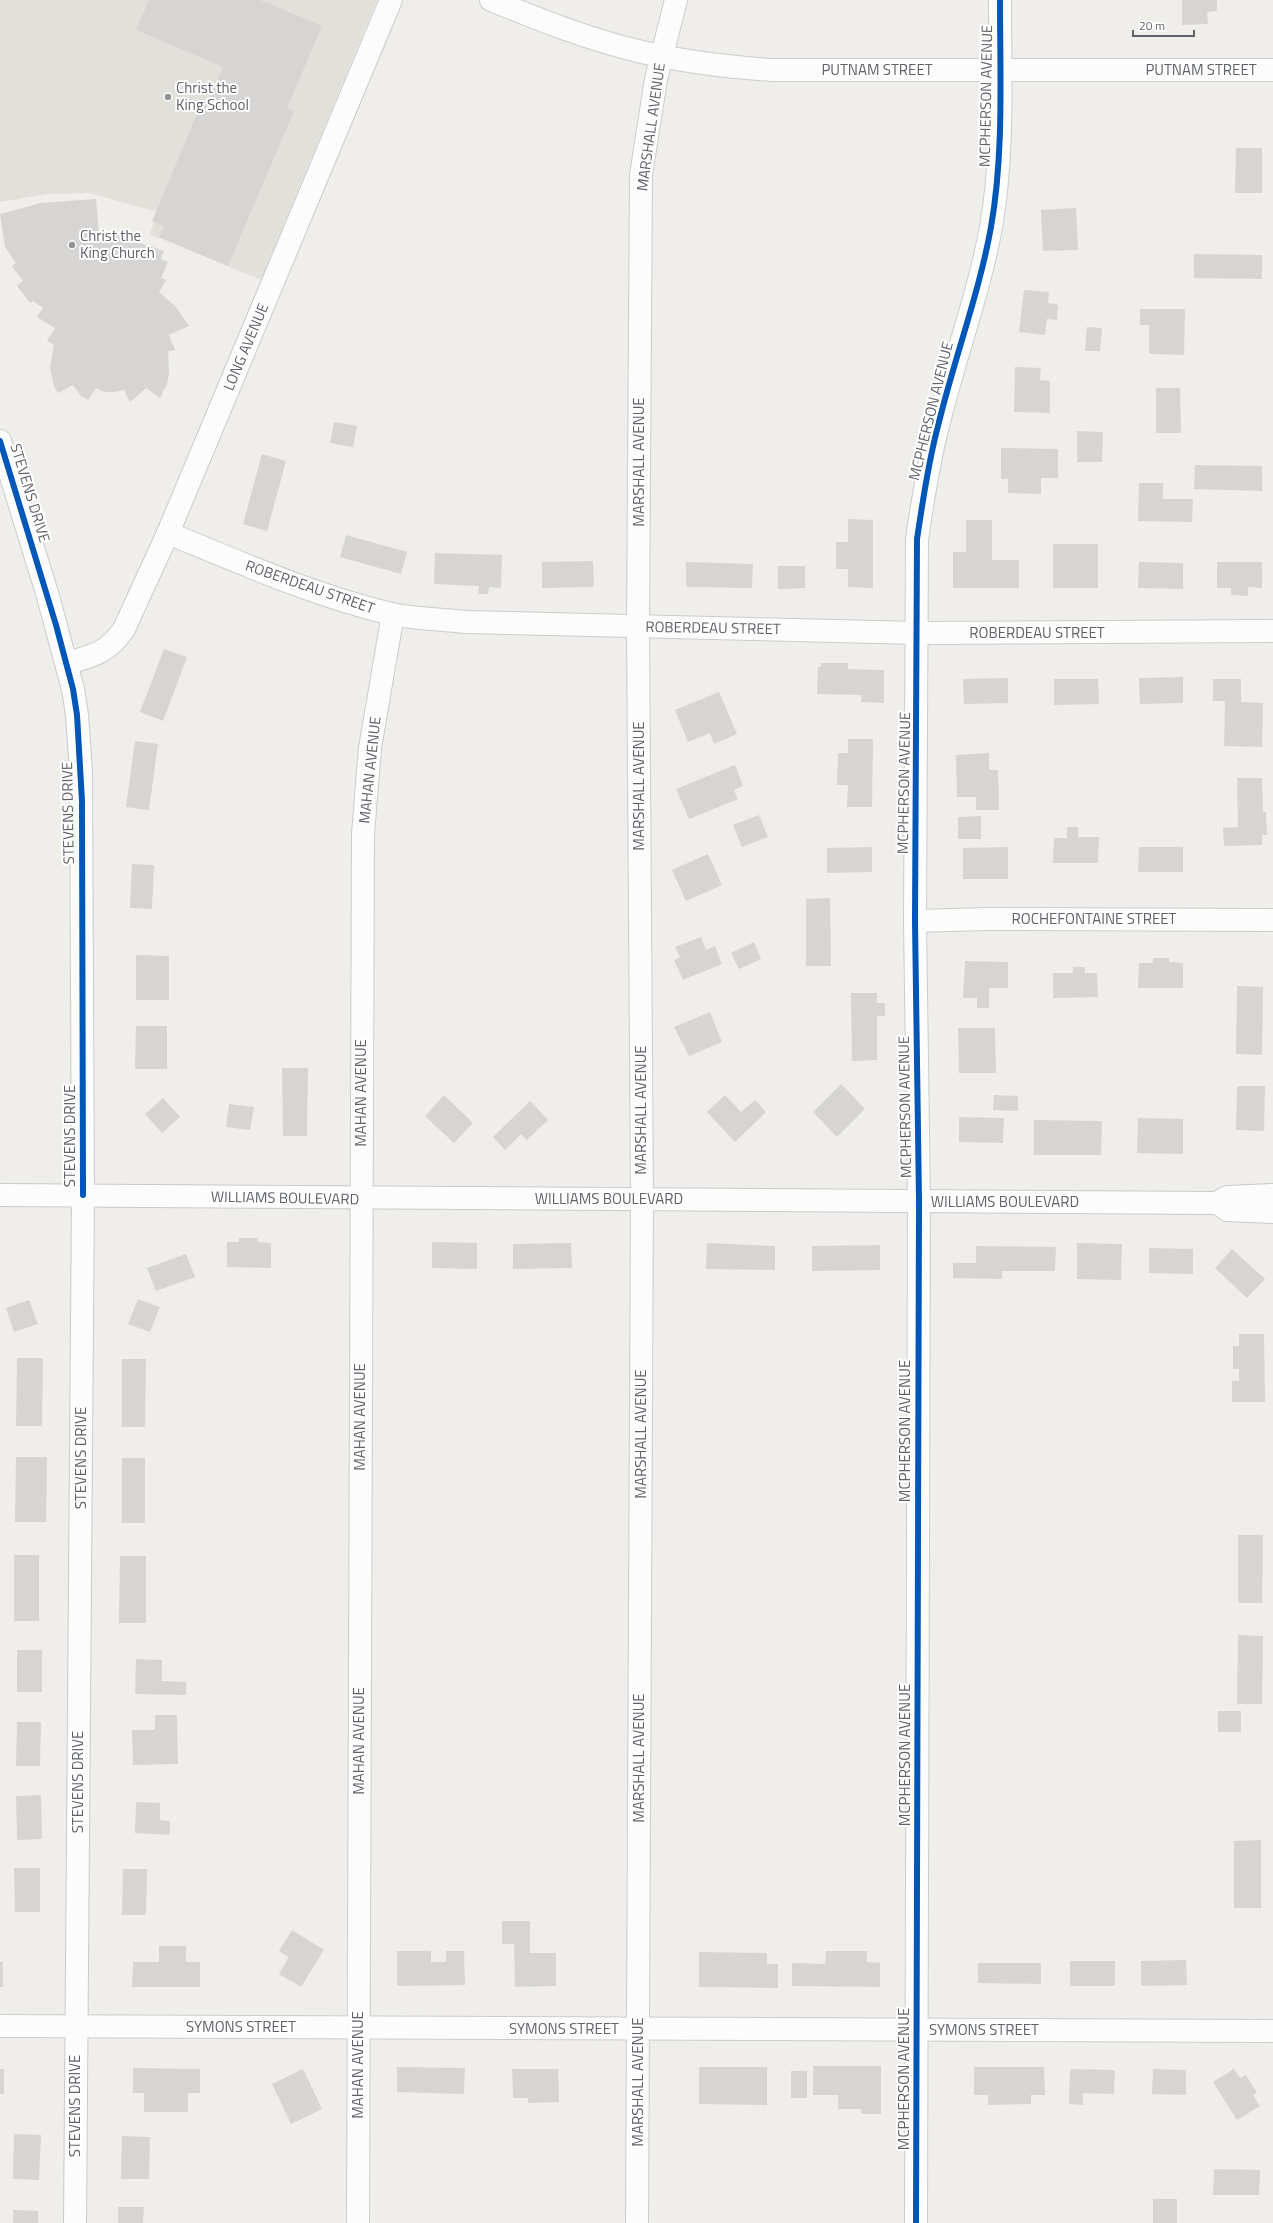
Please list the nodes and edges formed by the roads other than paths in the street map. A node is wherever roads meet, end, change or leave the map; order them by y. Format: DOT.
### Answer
graph roads {
  1 [pos="391,0"];
  2 [pos="491,0"];
  3 [pos="676,0"];
  4 [pos="1000,0"];
  5 [pos="661,56"];
  6 [pos="1000,70"];
  7 [pos="1273,70"];
  8 [pos="0,441"];
  9 [pos="168,533"];
  10 [pos="393,614"];
  11 [pos="638,627"];
  12 [pos="1273,631"];
  13 [pos="918,633"];
  14 [pos="67,663"];
  15 [pos="1273,920"];
  16 [pos="915,921"];
  17 [pos="0,1195"];
  18 [pos="83,1195"];
  19 [pos="1273,1195"];
  20 [pos="361,1199"];
  21 [pos="642,1199"];
  22 [pos="919,1201"];
  23 [pos="1217,1203"];
  24 [pos="1273,1212"];
  25 [pos="0,2026"];
  26 [pos="76,2026"];
  27 [pos="358,2028"];
  28 [pos="638,2029"];
  29 [pos="917,2030"];
  30 [pos="1273,2031"];
  31 [pos="75,2223"];
  32 [pos="358,2223"];
  33 [pos="637,2223"];
  34 [pos="916,2223"];
  1 -- 9 [label="street, LONG AVENUE"];
  2 -- 5 [label="street, PUTNAM STREET"];
  3 -- 5 [label="street, MARSHALL AVENUE"];
  4 -- 6 [label="street, MCPHERSON AVENUE"];
  5 -- 6 [label="street, PUTNAM STREET"];
  5 -- 11 [label="street, MARSHALL AVENUE"];
  6 -- 7 [label="street, PUTNAM STREET"];
  6 -- 13 [label="street, MCPHERSON AVENUE"];
  8 -- 14 [label="street, STEVENS DRIVE"];
  9 -- 10 [label="street, ROBERDEAU STREET"];
  9 -- 14 [label="street, LONG AVENUE"];
  10 -- 11 [label="street, ROBERDEAU STREET"];
  10 -- 20 [label="street, MAHAN AVENUE"];
  11 -- 13 [label="street, ROBERDEAU STREET"];
  11 -- 21 [label="street, MARSHALL AVENUE"];
  12 -- 13 [label="street, ROBERDEAU STREET"];
  13 -- 16 [label="street, MCPHERSON AVENUE"];
  14 -- 18 [label="street, STEVENS DRIVE"];
  15 -- 16 [label="street, ROCHEFONTAINE STREET"];
  16 -- 22 [label="street, MCPHERSON AVENUE"];
  17 -- 18 [label="street, WILLIAMS BOULEVARD"];
  18 -- 20 [label="street, WILLIAMS BOULEVARD"];
  18 -- 26 [label="street, STEVENS DRIVE"];
  19 -- 23 [label="street, WILLIAMS BOULEVARD"];
  20 -- 21 [label="street, WILLIAMS BOULEVARD"];
  20 -- 27 [label="street, MAHAN AVENUE"];
  21 -- 22 [label="street, WILLIAMS BOULEVARD"];
  21 -- 28 [label="street, MARSHALL AVENUE"];
  22 -- 23 [label="street, WILLIAMS BOULEVARD"];
  22 -- 29 [label="street, MCPHERSON AVENUE"];
  23 -- 24 [label="street, WILLIAMS BOULEVARD"];
  25 -- 26 [label="street, SYMONS STREET"];
  26 -- 27 [label="street, SYMONS STREET"];
  26 -- 31 [label="street, STEVENS DRIVE"];
  27 -- 28 [label="street, SYMONS STREET"];
  27 -- 32 [label="street, MAHAN AVENUE"];
  28 -- 29 [label="street, SYMONS STREET"];
  28 -- 33 [label="street, MARSHALL AVENUE"];
  29 -- 30 [label="street, SYMONS STREET"];
  29 -- 34 [label="street, MCPHERSON AVENUE"];
}
